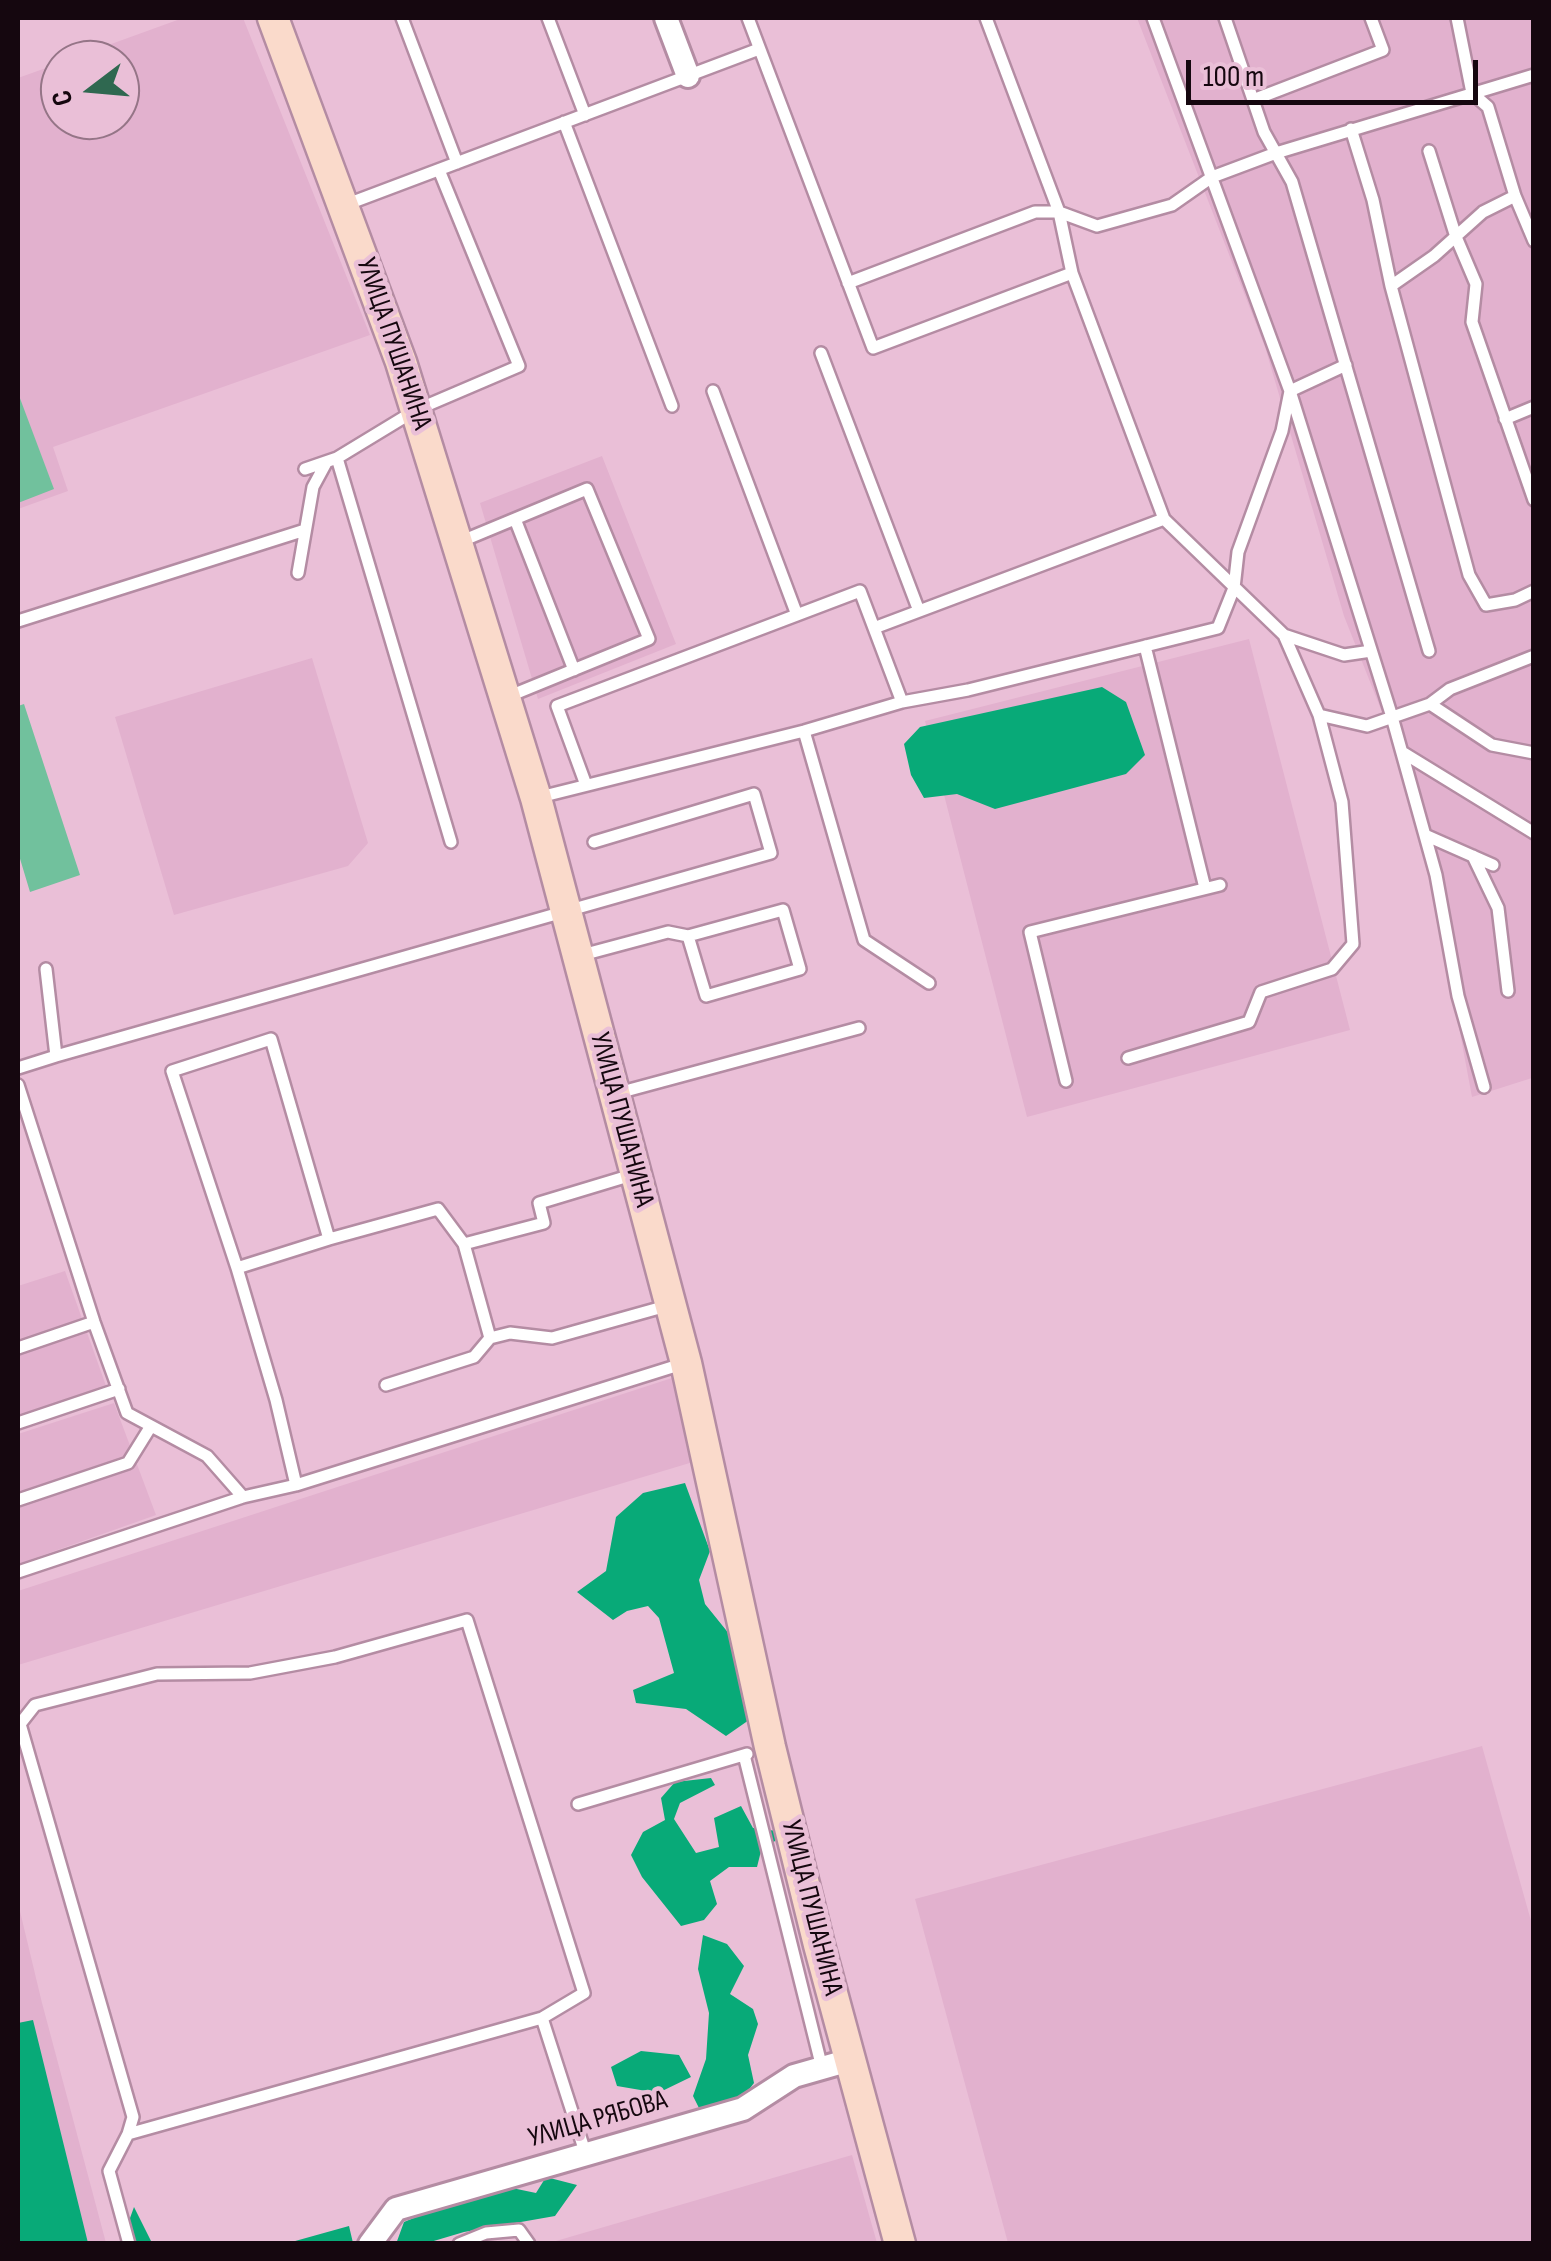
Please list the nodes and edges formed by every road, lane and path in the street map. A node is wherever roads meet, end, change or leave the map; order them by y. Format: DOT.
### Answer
graph roads {
  1 [pos="273,18"];
  2 [pos="402,18"];
  3 [pos="548,18"];
  4 [pos="666,18"];
  5 [pos="748,18"];
  6 [pos="986,18"];
  7 [pos="1154,18"];
  8 [pos="1225,18"];
  9 [pos="1370,18"];
  10 [pos="1457,18"];
  11 [pos="760,48"];
  12 [pos="1534,75"];
  13 [pos="688,76"];
  14 [pos="1472,94"];
  15 [pos="1253,100"];
  16 [pos="585,115"];
  17 [pos="564,122"];
  18 [pos="1351,129"];
  19 [pos="1429,150"];
  20 [pos="1276,154"];
  21 [pos="457,163"];
  22 [pos="440,170"];
  23 [pos="1212,177"];
  24 [pos="1515,196"];
  25 [pos="346,206"];
  26 [pos="1059,212"];
  27 [pos="1456,237"];
  28 [pos="1534,241"];
  29 [pos="1072,273"];
  30 [pos="848,283"];
  31 [pos="1392,286"];
  32 [pos="821,352"];
  33 [pos="1346,365"];
  34 [pos="713,391"];
  35 [pos="1290,391"];
  36 [pos="672,406"];
  37 [pos="1534,407"];
  38 [pos="416,410"];
  39 [pos="1506,419"];
  40 [pos="332,460"];
  41 [pos="305,469"];
  42 [pos="1534,500"];
  43 [pos="515,519"];
  44 [pos="1164,519"];
  45 [pos="305,530"];
  46 [pos="457,543"];
  47 [pos="298,573"];
  48 [pos="1234,588"];
  49 [pos="1534,591"];
  50 [pos="919,611"];
  51 [pos="796,616"];
  52 [pos="18,621"];
  53 [pos="874,628"];
  54 [pos="1284,635"];
  55 [pos="1145,646"];
  56 [pos="1371,651"];
  57 [pos="1429,651"];
  58 [pos="1534,656"];
  59 [pos="574,670"];
  60 [pos="505,698"];
  61 [pos="902,702"];
  62 [pos="1430,704"];
  63 [pos="1320,715"];
  64 [pos="1392,717"];
  65 [pos="804,731"];
  66 [pos="1402,752"];
  67 [pos="1534,753"];
  68 [pos="586,786"];
  69 [pos="536,798"];
  70 [pos="1534,833"];
  71 [pos="1425,835"];
  72 [pos="452,842"];
  73 [pos="594,842"];
  74 [pos="1473,856"];
  75 [pos="1493,865"];
  76 [pos="1220,884"];
  77 [pos="1205,888"];
  78 [pos="566,914"];
  79 [pos="688,936"];
  80 [pos="578,956"];
  81 [pos="46,970"];
  82 [pos="929,983"];
  83 [pos="1508,991"];
  84 [pos="860,1028"];
  85 [pos="56,1056"];
  86 [pos="1128,1058"];
  87 [pos="18,1068"];
  88 [pos="1066,1082"];
  89 [pos="18,1085"];
  90 [pos="1484,1087"];
  91 [pos="614,1094"];
  92 [pos="636,1174"];
  93 [pos="329,1239"];
  94 [pos="464,1244"];
  95 [pos="237,1268"];
  96 [pos="670,1305"];
  97 [pos="94,1322"];
  98 [pos="490,1338"];
  99 [pos="18,1348"];
  100 [pos="686,1362"];
  101 [pos="386,1385"];
  102 [pos="119,1389"];
  103 [pos="18,1423"];
  104 [pos="151,1426"];
  105 [pos="296,1485"];
  106 [pos="243,1497"];
  107 [pos="18,1500"];
  108 [pos="18,1572"];
  109 [pos="757,1751"];
  110 [pos="578,1804"];
  111 [pos="542,2018"];
  112 [pos="836,2064"];
  113 [pos="128,2134"];
  114 [pos="586,2155"];
  115 [pos="129,2244"];
  116 [pos="370,2244"];
  117 [pos="459,2244"];
  118 [pos="530,2244"];
  119 [pos="900,2244"];
  1 -- 25 [label="street, УЛИЦА ПУШАНИНА"];
  2 -- 21 [label="lane"];
  3 -- 16 [label="lane"];
  4 -- 13 [label="street"];
  5 -- 11 [label="lane"];
  6 -- 26 [label="lane"];
  7 -- 23 [label="lane"];
  8 -- 15 [label="lane"];
  9 -- 15 [label="lane"];
  10 -- 14 [label="lane"];
  11 -- 13 [label="lane"];
  11 -- 30 [label="lane"];
  12 -- 14 [label="lane"];
  13 -- 16 [label="lane"];
  14 -- 18 [label="lane"];
  14 -- 24 [label="lane"];
  15 -- 20 [label="lane"];
  16 -- 17 [label="lane"];
  17 -- 21 [label="lane"];
  17 -- 36 [label="lane"];
  18 -- 20 [label="lane"];
  18 -- 31 [label="lane"];
  19 -- 27 [label="lane"];
  20 -- 23 [label="lane"];
  20 -- 33 [label="lane"];
  21 -- 22 [label="lane"];
  22 -- 25 [label="lane"];
  22 -- 38 [label="lane"];
  23 -- 26 [label="lane"];
  23 -- 35 [label="lane"];
  24 -- 27 [label="lane"];
  24 -- 28 [label="lane"];
  25 -- 38 [label="street, УЛИЦА ПУШАНИНА"];
  26 -- 29 [label="lane"];
  26 -- 30 [label="lane"];
  27 -- 31 [label="lane"];
  27 -- 39 [label="lane"];
  29 -- 30 [label="lane"];
  29 -- 44 [label="lane"];
  31 -- 49 [label="lane"];
  32 -- 50 [label="lane"];
  33 -- 35 [label="lane"];
  33 -- 57 [label="lane"];
  34 -- 51 [label="lane"];
  35 -- 48 [label="lane"];
  35 -- 56 [label="lane"];
  37 -- 39 [label="lane"];
  38 -- 40 [label="lane"];
  38 -- 46 [label="street, УЛИЦА ПУШАНИНА"];
  39 -- 42 [label="lane"];
  40 -- 41 [label="lane"];
  40 -- 45 [label="lane"];
  40 -- 72 [label="lane"];
  43 -- 46 [label="lane"];
  43 -- 59 [label="lane"];
  43 -- 59 [label="lane"];
  44 -- 48 [label="lane"];
  44 -- 50 [label="lane"];
  45 -- 47 [label="lane"];
  45 -- 52 [label="lane"];
  46 -- 60 [label="street, УЛИЦА ПУШАНИНА"];
  48 -- 54 [label="lane"];
  48 -- 55 [label="lane"];
  50 -- 53 [label="lane"];
  51 -- 53 [label="lane"];
  51 -- 68 [label="lane"];
  53 -- 61 [label="lane"];
  54 -- 56 [label="lane"];
  54 -- 63 [label="lane"];
  55 -- 61 [label="lane"];
  55 -- 77 [label="lane"];
  56 -- 64 [label="lane"];
  58 -- 62 [label="lane"];
  59 -- 60 [label="lane"];
  60 -- 69 [label="street, УЛИЦА ПУШАНИНА"];
  61 -- 65 [label="lane"];
  62 -- 64 [label="lane"];
  62 -- 67 [label="lane"];
  63 -- 64 [label="lane"];
  63 -- 86 [label="lane"];
  64 -- 66 [label="lane"];
  65 -- 68 [label="lane"];
  65 -- 82 [label="lane"];
  66 -- 70 [label="lane"];
  66 -- 71 [label="lane"];
  68 -- 69 [label="lane"];
  69 -- 78 [label="street, УЛИЦА ПУШАНИНА"];
  71 -- 74 [label="lane"];
  71 -- 90 [label="lane"];
  73 -- 78 [label="lane"];
  74 -- 75 [label="lane"];
  74 -- 83 [label="lane"];
  76 -- 77 [label="lane"];
  77 -- 88 [label="lane"];
  78 -- 80 [label="street, УЛИЦА ПУШАНИНА"];
  78 -- 85 [label="lane"];
  79 -- 79 [label="lane"];
  79 -- 80 [label="lane"];
  80 -- 91 [label="street, УЛИЦА ПУШАНИНА"];
  81 -- 85 [label="lane"];
  84 -- 91 [label="lane"];
  85 -- 87 [label="lane"];
  89 -- 97 [label="lane"];
  91 -- 92 [label="street, УЛИЦА ПУШАНИНА"];
  92 -- 94 [label="lane"];
  92 -- 96 [label="street, УЛИЦА ПУШАНИНА"];
  93 -- 94 [label="lane"];
  93 -- 95 [label="lane"];
  93 -- 95 [label="lane"];
  94 -- 98 [label="lane"];
  95 -- 105 [label="lane"];
  96 -- 98 [label="lane"];
  96 -- 100 [label="street, УЛИЦА ПУШАНИНА"];
  97 -- 99 [label="lane"];
  97 -- 102 [label="lane"];
  98 -- 101 [label="lane"];
  100 -- 105 [label="lane"];
  100 -- 109 [label="street, УЛИЦА ПУШАНИНА"];
  102 -- 103 [label="lane"];
  102 -- 104 [label="lane"];
  104 -- 106 [label="lane"];
  104 -- 107 [label="lane"];
  105 -- 106 [label="lane"];
  106 -- 108 [label="lane"];
  109 -- 110 [label="lane"];
  109 -- 112 [label="street, УЛИЦА ПУШАНИНА"];
  111 -- 113 [label="lane"];
  111 -- 113 [label="lane"];
  111 -- 114 [label="lane"];
  112 -- 114 [label="street, УЛИЦА РЯБОВА"];
  112 -- 119 [label="street, УЛИЦА ПУШАНИНА"];
  113 -- 115 [label="lane"];
  114 -- 116 [label="street, УЛИЦА РЯБОВА"];
  117 -- 118 [label="lane"];
}
